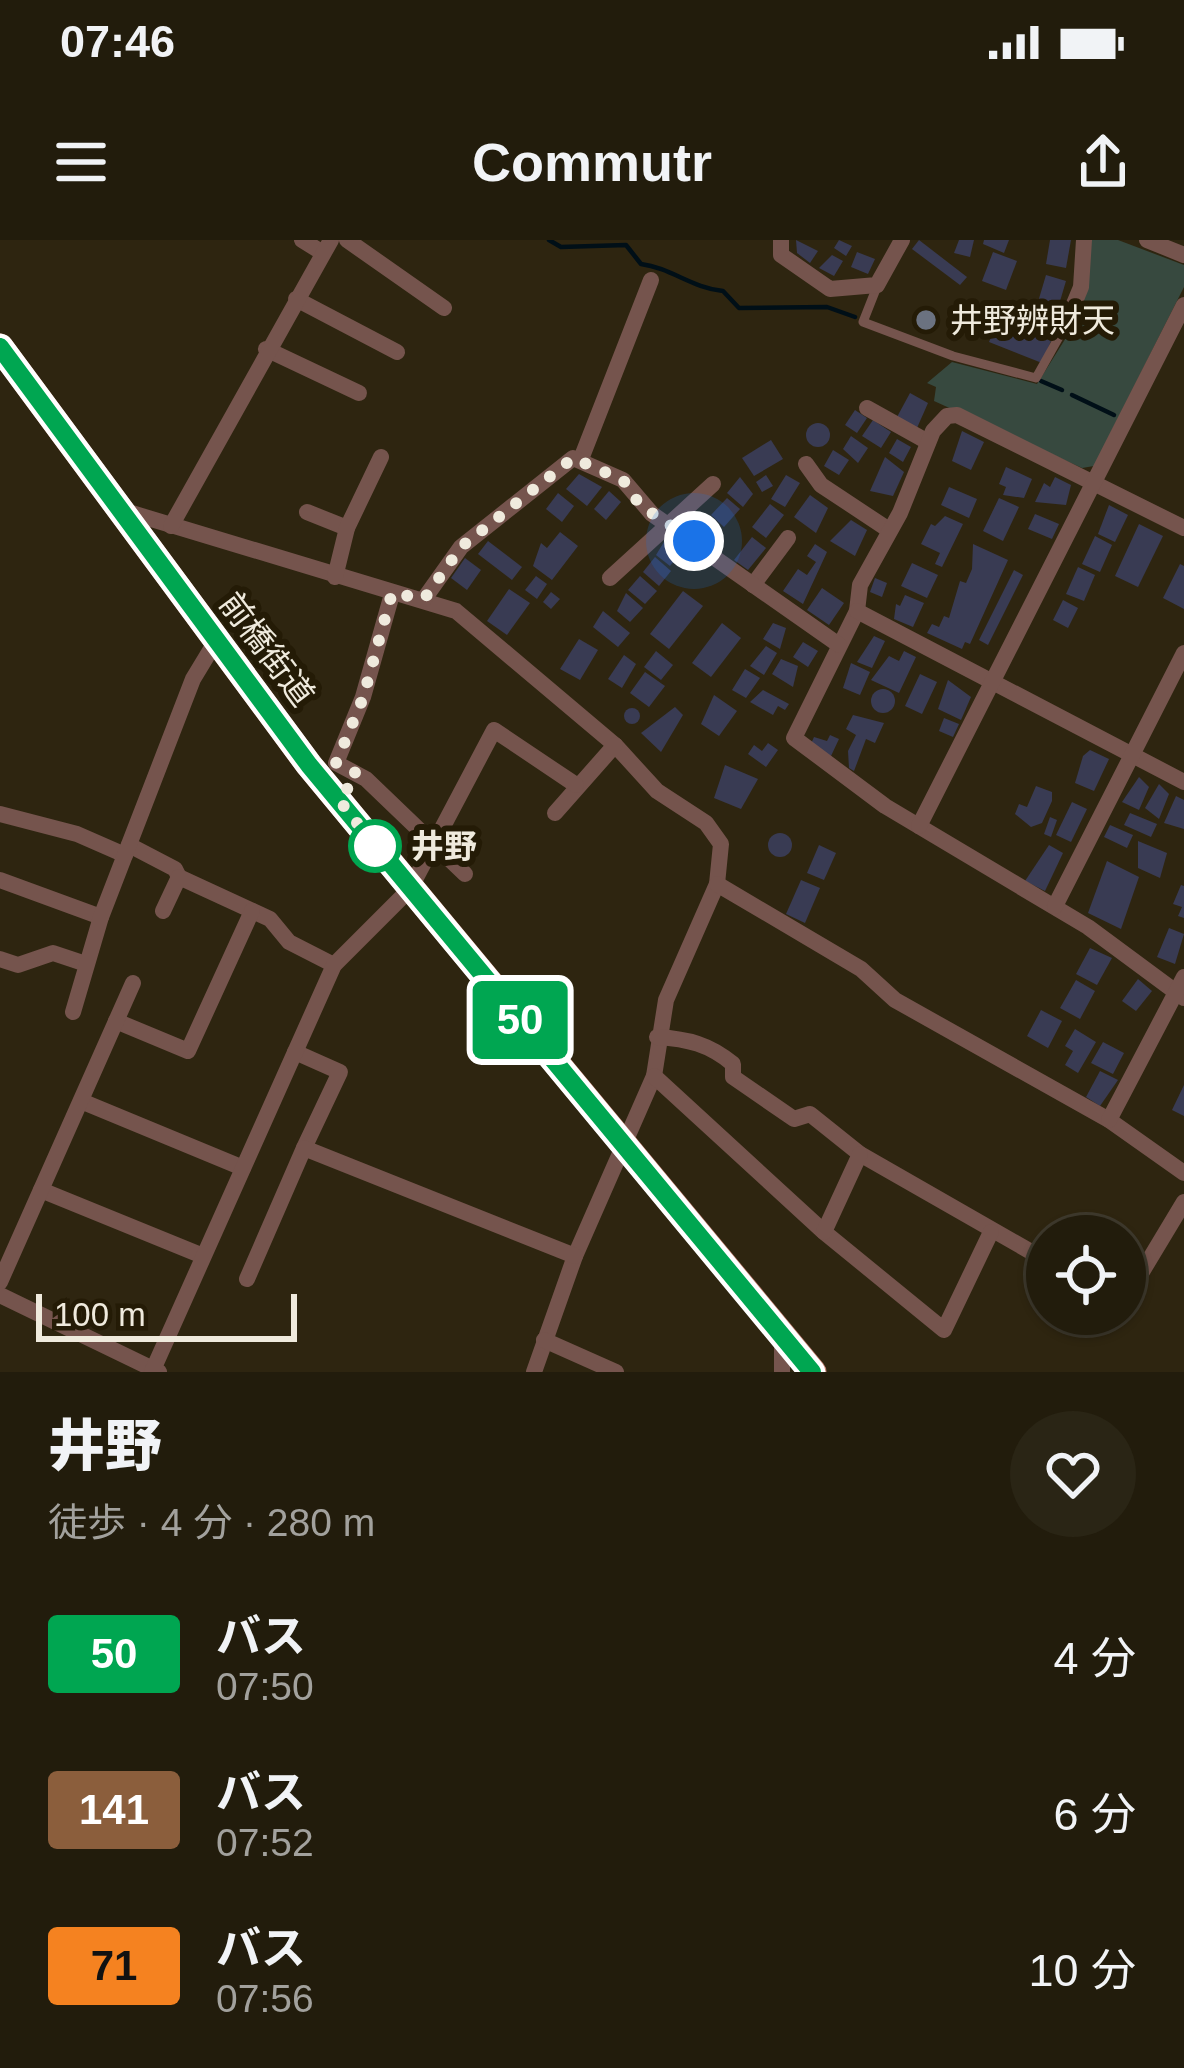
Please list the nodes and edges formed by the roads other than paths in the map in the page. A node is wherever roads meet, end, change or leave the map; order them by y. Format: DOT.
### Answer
graph roads {
  1 [pos="302,240"];
  2 [pos="346,240"];
  3 [pos="781,240"];
  4 [pos="902,240"];
  5 [pos="1084,240"];
  6 [pos="1147,240"];
  7 [pos="327,246"];
  8 [pos="1184,255"];
  9 [pos="651,280"];
  10 [pos="878,284"];
  11 [pos="296,299"];
  12 [pos="1184,305"];
  13 [pos="444,308"];
  14 [pos="1064,328"];
  15 [pos="266,349"];
  16 [pos="397,352"];
  17 [pos="5,364"];
  18 [pos="359,393"];
  19 [pos="866,408"];
  20 [pos="928,442"];
  21 [pos="381,457"];
  22 [pos="580,459"];
  23 [pos="806,464"];
  24 [pos="1093,483"];
  25 [pos="713,484"];
  26 [pos="116,507"];
  27 [pos="307,512"];
  28 [pos="667,521"];
  29 [pos="171,526"];
  30 [pos="346,528"];
  31 [pos="1184,528"];
  32 [pos="890,530"];
  33 [pos="788,538"];
  34 [pos="335,577"];
  35 [pos="610,578"];
  36 [pos="753,585"];
  37 [pos="392,593"];
  38 [pos="424,599"];
  39 [pos="857,611"];
  40 [pos="216,641"];
  41 [pos="839,645"];
  42 [pos="1184,653"];
  43 [pos="992,682"];
  44 [pos="614,745"];
  45 [pos="1132,755"];
  46 [pos="358,774"];
  47 [pos="1184,782"];
  48 [pos="576,785"];
  49 [pos="339,800"];
  50 [pos="555,813"];
  51 [pos="0,814"];
  52 [pos="919,826"];
  53 [pos="435,840"];
  54 [pos="127,850"];
  55 [pos="465,874"];
  56 [pos="179,877"];
  57 [pos="0,880"];
  58 [pos="717,884"];
  59 [pos="410,889"];
  60 [pos="1054,906"];
  61 [pos="164,910"];
  62 [pos="252,911"];
  63 [pos="101,917"];
  64 [pos="0,959"];
  65 [pos="86,964"];
  66 [pos="334,965"];
  67 [pos="134,983"];
  68 [pos="1181,989"];
  69 [pos="73,1012"];
  70 [pos="116,1021"];
  71 [pos="657,1037"];
  72 [pos="296,1052"];
  73 [pos="654,1076"];
  74 [pos="81,1100"];
  75 [pos="1109,1120"];
  76 [pos="626,1145"];
  77 [pos="304,1148"];
  78 [pos="860,1154"];
  79 [pos="243,1168"];
  80 [pos="1184,1173"];
  81 [pos="41,1190"];
  82 [pos="1184,1202"];
  83 [pos="824,1232"];
  84 [pos="991,1232"];
  85 [pos="6,1250"];
  86 [pos="1026,1250"];
  87 [pos="203,1256"];
  88 [pos="575,1256"];
  89 [pos="1146,1265"];
  90 [pos="247,1279"];
  91 [pos="0,1282"];
  92 [pos="0,1294"];
  93 [pos="782,1335"];
  94 [pos="544,1340"];
  95 [pos="155,1371"];
  96 [pos="534,1372"];
  97 [pos="616,1372"];
  98 [pos="782,1372"];
  99 [pos="812,1372"];
  1 -- 7 [label="street"];
  2 -- 13 [label="street"];
  3 -- 10 [label="street"];
  4 -- 10 [label="street"];
  5 -- 14 [label="street"];
  6 -- 8 [label="street"];
  7 -- 11 [label="street"];
  9 -- 22 [label="street"];
  10 -- 14 [label="lane"];
  11 -- 15 [label="street"];
  11 -- 16 [label="street"];
  12 -- 24 [label="street"];
  15 -- 18 [label="street"];
  15 -- 29 [label="street"];
  17 -- 26 [label="main road, 前橋街道"];
  19 -- 20 [label="street"];
  20 -- 24 [label="street"];
  20 -- 32 [label="street"];
  21 -- 30 [label="street"];
  22 -- 28 [label="street"];
  22 -- 38 [label="street"];
  23 -- 32 [label="street"];
  24 -- 31 [label="street"];
  24 -- 43 [label="street"];
  25 -- 28 [label="street"];
  26 -- 29 [label="street"];
  26 -- 40 [label="main road, 前橋街道"];
  27 -- 30 [label="street"];
  28 -- 35 [label="street"];
  28 -- 36 [label="street"];
  29 -- 34 [label="street"];
  30 -- 34 [label="street"];
  32 -- 39 [label="street"];
  33 -- 36 [label="street"];
  34 -- 37 [label="street"];
  36 -- 41 [label="street"];
  37 -- 38 [label="street"];
  37 -- 46 [label="street"];
  38 -- 44 [label="street"];
  39 -- 41 [label="street"];
  39 -- 43 [label="street"];
  40 -- 49 [label="main road, 前橋街道"];
  40 -- 54 [label="street"];
  41 -- 52 [label="street"];
  42 -- 45 [label="street"];
  43 -- 45 [label="street"];
  43 -- 52 [label="street"];
  44 -- 48 [label="street"];
  44 -- 58 [label="street"];
  45 -- 47 [label="street"];
  45 -- 60 [label="street"];
  46 -- 49 [label="street"];
  46 -- 53 [label="street"];
  48 -- 50 [label="street"];
  48 -- 53 [label="street"];
  49 -- 59 [label="main road, 前橋街道"];
  51 -- 54 [label="street"];
  52 -- 60 [label="street"];
  53 -- 55 [label="street"];
  53 -- 59 [label="street"];
  54 -- 56 [label="street"];
  54 -- 63 [label="street"];
  56 -- 61 [label="street"];
  56 -- 62 [label="street"];
  57 -- 63 [label="street"];
  58 -- 71 [label="street"];
  58 -- 75 [label="street"];
  59 -- 66 [label="street"];
  59 -- 76 [label="main road, 前橋街道"];
  60 -- 68 [label="street"];
  62 -- 66 [label="street"];
  62 -- 70 [label="street"];
  63 -- 65 [label="street"];
  64 -- 65 [label="street"];
  65 -- 69 [label="street"];
  66 -- 72 [label="street"];
  67 -- 70 [label="street"];
  68 -- 75 [label="street"];
  70 -- 74 [label="street"];
  71 -- 73 [label="street"];
  71 -- 78 [label="street"];
  72 -- 77 [label="street"];
  72 -- 79 [label="street"];
  73 -- 76 [label="street"];
  73 -- 83 [label="street"];
  74 -- 79 [label="street"];
  74 -- 81 [label="street"];
  75 -- 80 [label="street"];
  76 -- 88 [label="street"];
  76 -- 93 [label="main road, 前橋街道"];
  77 -- 88 [label="street"];
  77 -- 90 [label="street"];
  78 -- 83 [label="street"];
  78 -- 84 [label="street"];
  79 -- 87 [label="street"];
  81 -- 85 [label="street"];
  81 -- 87 [label="street"];
  82 -- 89 [label="street"];
  83 -- 84 [label="street"];
  84 -- 86 [label="street"];
  85 -- 91 [label="street"];
  87 -- 95 [label="street"];
  88 -- 94 [label="street"];
  92 -- 95 [label="street"];
  93 -- 98 [label="street"];
  93 -- 99 [label="main road, 前橋街道"];
  94 -- 96 [label="street"];
  94 -- 97 [label="street"];
}
